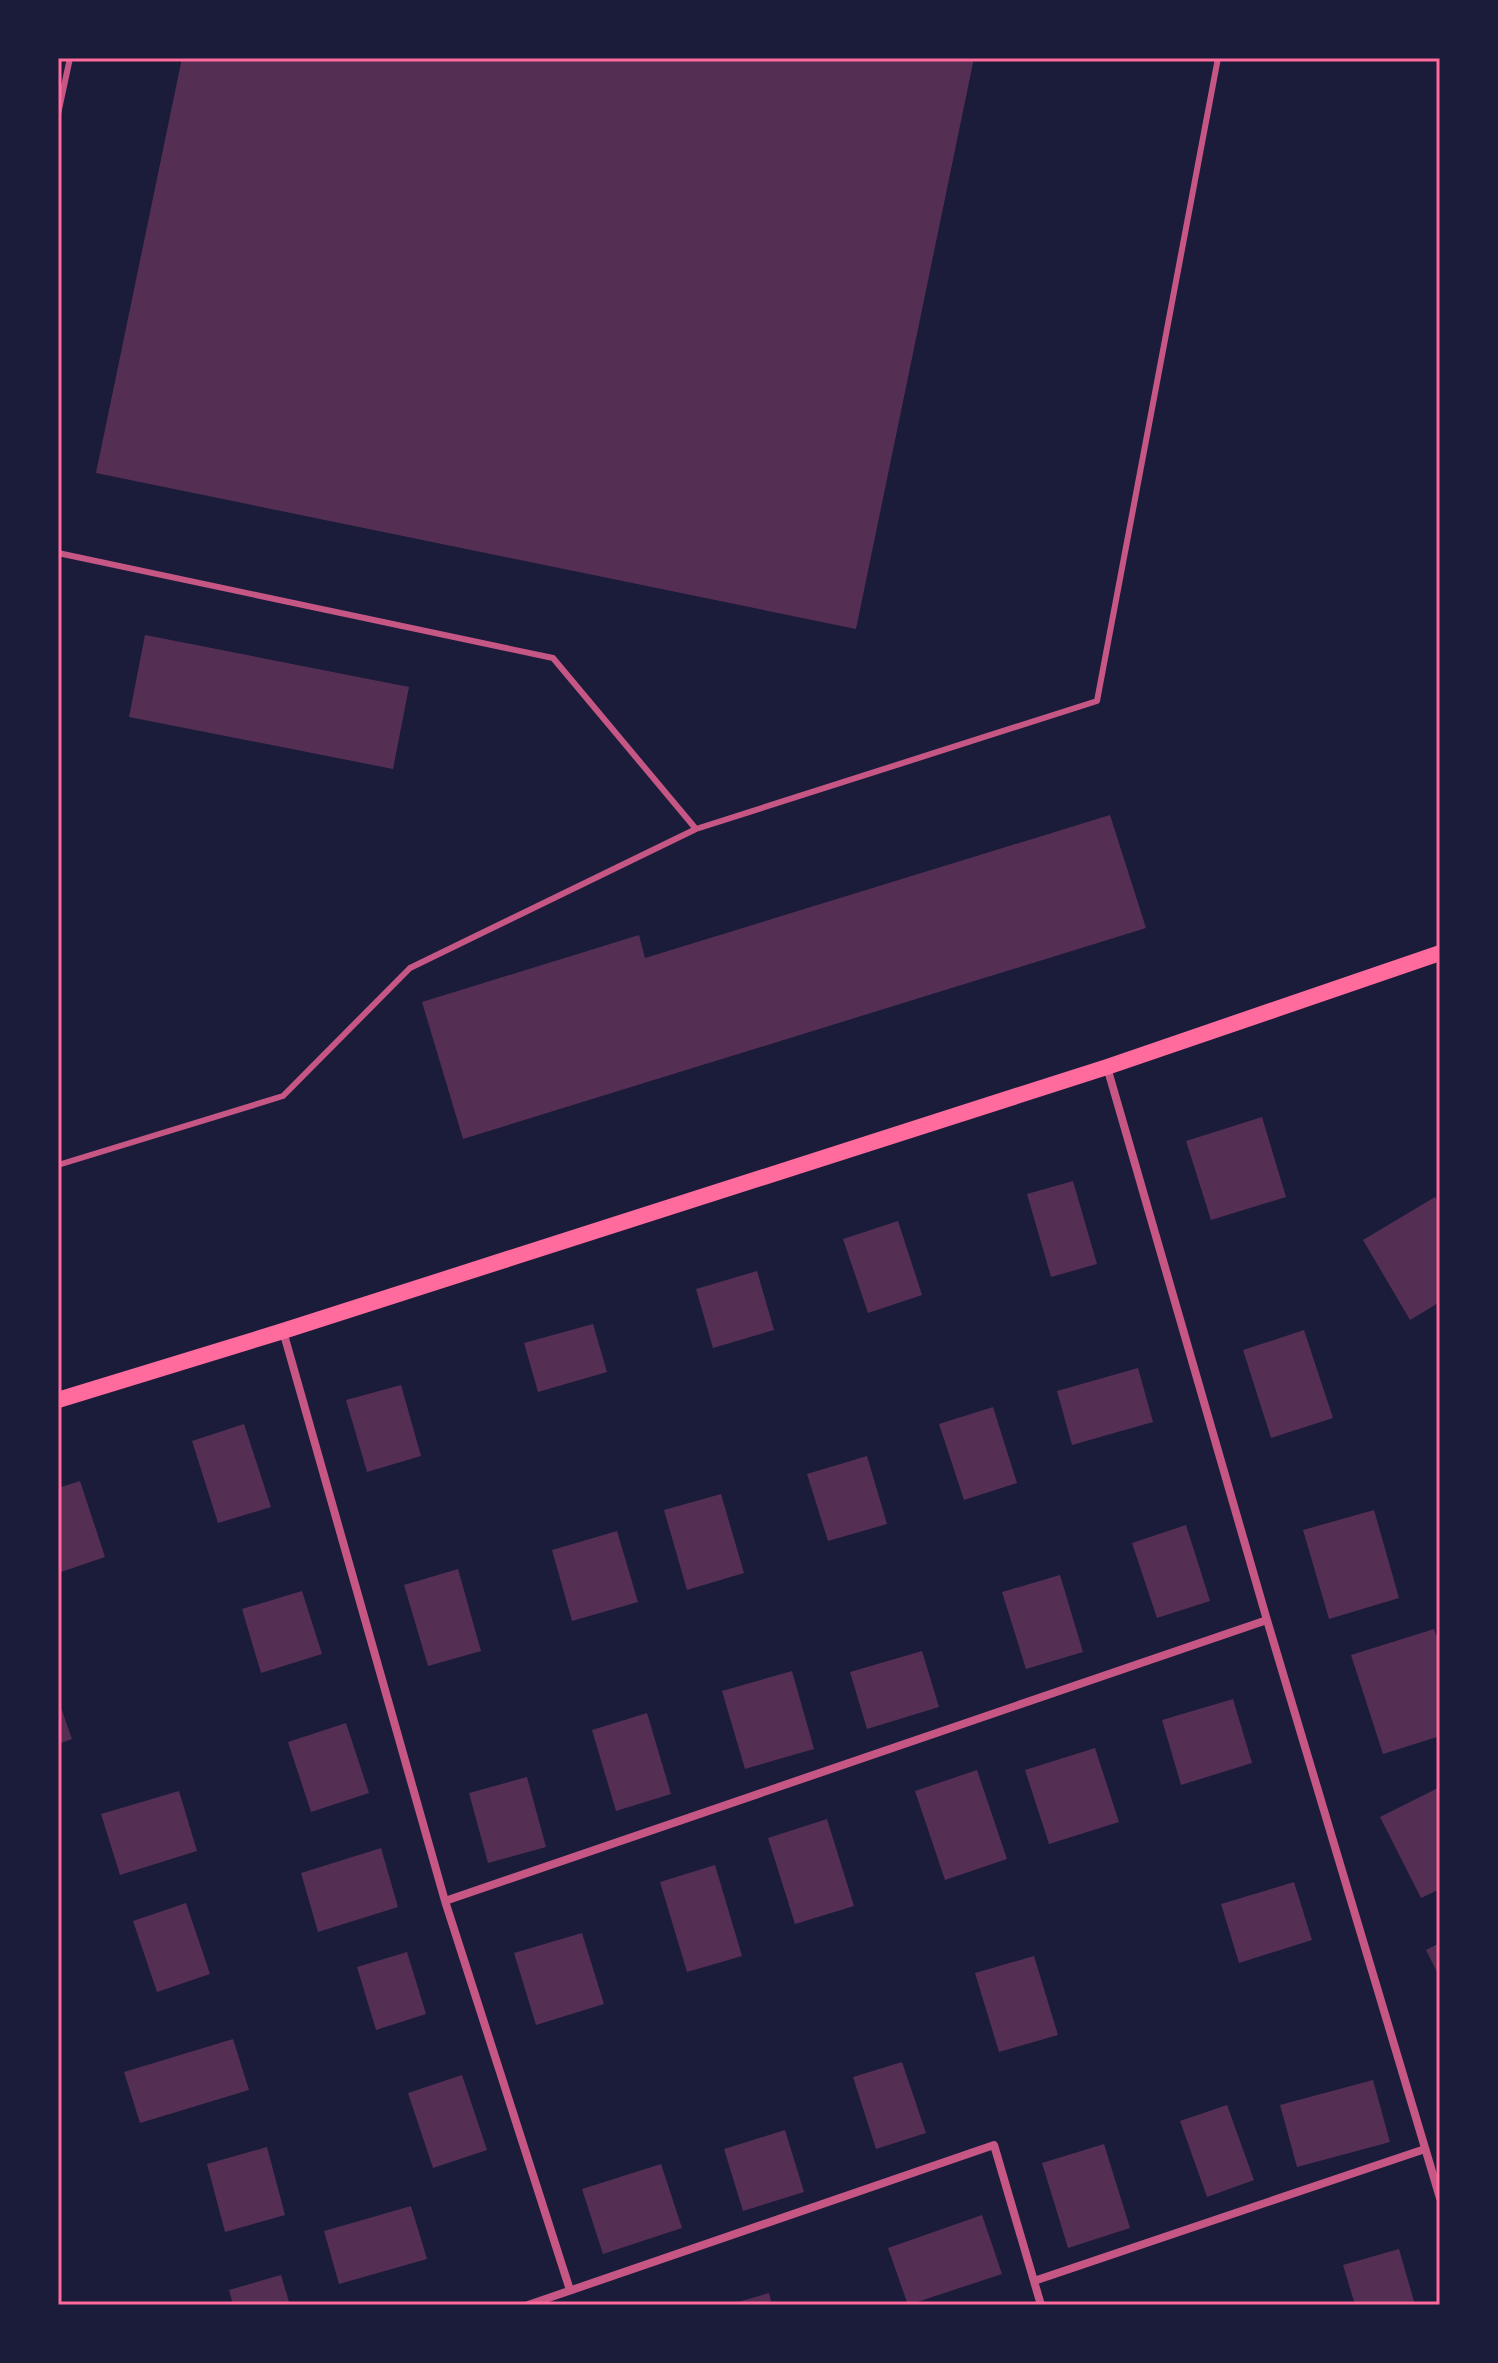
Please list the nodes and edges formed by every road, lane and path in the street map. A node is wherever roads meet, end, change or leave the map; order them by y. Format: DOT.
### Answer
graph roads {
  1 [pos="70,58"];
  2 [pos="1218,58"];
  3 [pos="58,114"];
  4 [pos="58,553"];
  5 [pos="696,829"];
  6 [pos="1440,953"];
  7 [pos="1107,1067"];
  8 [pos="58,1165"];
  9 [pos="283,1331"];
  10 [pos="58,1400"];
  11 [pos="1267,1620"];
  12 [pos="445,1901"];
  13 [pos="1425,2149"];
  14 [pos="1440,2198"];
  15 [pos="1034,2281"];
  16 [pos="570,2290"];
  17 [pos="528,2305"];
  18 [pos="1041,2305"];
  1 -- 3 [label="lane"];
  2 -- 5 [label="lane"];
  4 -- 5 [label="lane"];
  5 -- 8 [label="lane"];
  6 -- 7 [label="main road"];
  7 -- 9 [label="main road"];
  7 -- 11 [label="street"];
  9 -- 10 [label="main road"];
  9 -- 12 [label="street"];
  11 -- 12 [label="street"];
  11 -- 13 [label="street"];
  12 -- 16 [label="street"];
  13 -- 14 [label="street"];
  13 -- 15 [label="street"];
  15 -- 16 [label="street"];
  15 -- 18 [label="street"];
  16 -- 17 [label="street"];
}
